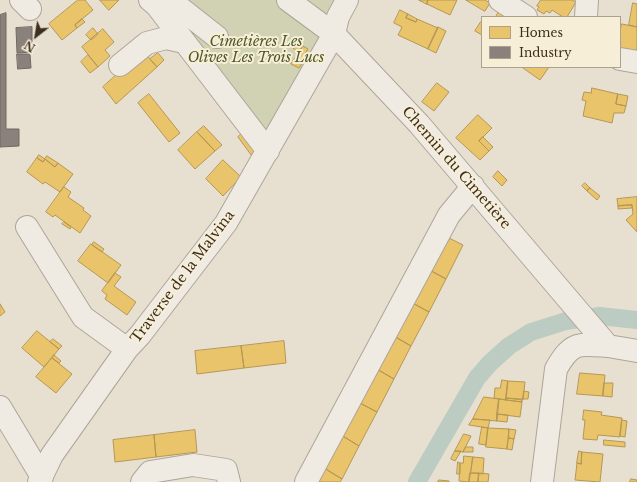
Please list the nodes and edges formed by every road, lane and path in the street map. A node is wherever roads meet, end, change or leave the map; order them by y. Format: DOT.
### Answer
graph roads {
  1 [pos="150,0"];
  2 [pos="170,0"];
  3 [pos="288,0"];
  4 [pos="347,0"];
  5 [pos="500,0"];
  6 [pos="587,0"];
  7 [pos="524,16"];
  8 [pos="586,16"];
  9 [pos="334,34"];
  10 [pos="217,37"];
  11 [pos="184,42"];
  12 [pos="621,59"];
  13 [pos="637,62"];
  14 [pos="120,65"];
  15 [pos="268,151"];
  16 [pos="473,186"];
  17 [pos="27,227"];
  18 [pos="608,346"];
  19 [pos="127,349"];
  20 [pos="637,351"];
  21 [pos="0,407"];
  22 [pos="40,480"];
  23 [pos="142,482"];
  24 [pos="229,482"];
  25 [pos="306,482"];
  26 [pos="542,482"];
  1 -- 11 [label="street"];
  2 -- 10 [label="street"];
  3 -- 9 [label="street, Chemin du Cimetière"];
  4 -- 9 [label="street, Traverse de la Malvina"];
  5 -- 7 [label="street"];
  6 -- 8 [label="street"];
  9 -- 15 [label="street, Traverse de la Malvina"];
  9 -- 16 [label="street, Chemin du Cimetière"];
  11 -- 14 [label="street"];
  11 -- 15 [label="street"];
  12 -- 13 [label="street"];
  15 -- 19 [label="street, Traverse de la Malvina"];
  16 -- 18 [label="street, Chemin du Cimetière"];
  16 -- 25 [label="street"];
  17 -- 19 [label="street"];
  18 -- 20 [label="street"];
  18 -- 26 [label="street"];
  19 -- 22 [label="street, Traverse de la Malvina"];
  21 -- 22 [label="street"];
  23 -- 24 [label="street"];
}
